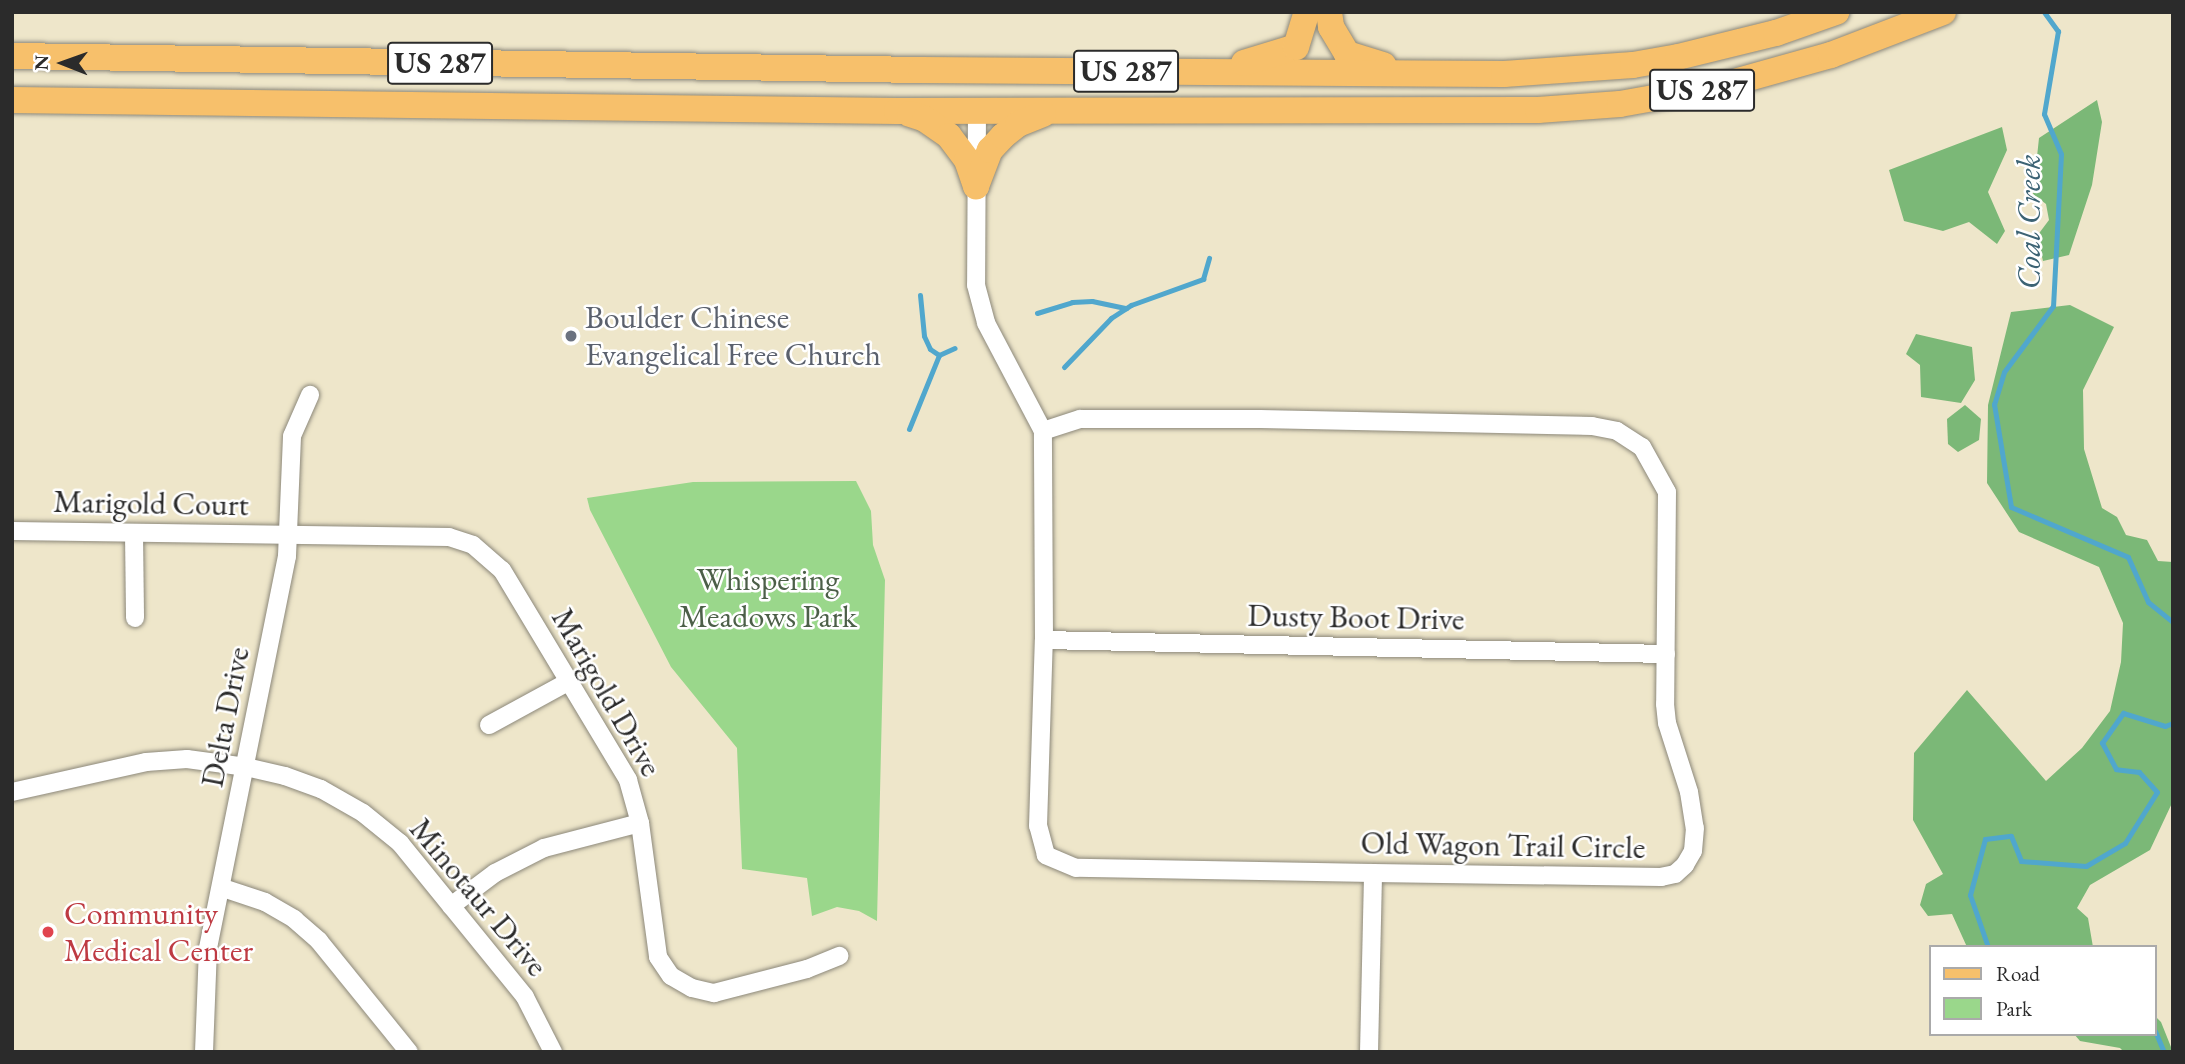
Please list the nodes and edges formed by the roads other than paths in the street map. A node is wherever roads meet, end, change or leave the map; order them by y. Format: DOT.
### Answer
graph roads {
  1 [pos="1307,12"];
  2 [pos="1329,12"];
  3 [pos="1836,12"];
  4 [pos="1941,13"];
  5 [pos="12,56"];
  6 [pos="1041,71"];
  7 [pos="1212,72"];
  8 [pos="1408,73"];
  9 [pos="12,100"];
  10 [pos="977,109"];
  11 [pos="897,111"];
  12 [pos="1058,111"];
  13 [pos="976,186"];
  14 [pos="310,395"];
  15 [pos="1044,431"];
  16 [pos="12,531"];
  17 [pos="134,533"];
  18 [pos="288,534"];
  19 [pos="135,618"];
  20 [pos="1044,640"];
  21 [pos="1666,654"];
  22 [pos="568,682"];
  23 [pos="488,725"];
  24 [pos="246,767"];
  25 [pos="12,792"];
  26 [pos="640,823"];
  27 [pos="1373,873"];
  28 [pos="223,888"];
  29 [pos="451,906"];
  30 [pos="839,956"];
  31 [pos="204,1052"];
  32 [pos="409,1052"];
  33 [pos="553,1052"];
  34 [pos="1369,1052"];
  1 -- 7 [label="main road"];
  2 -- 8 [label="main road"];
  3 -- 8 [label="main road, US 287"];
  4 -- 12 [label="main road, US 287"];
  5 -- 6 [label="main road, US 287"];
  6 -- 7 [label="main road, US 287"];
  6 -- 10 [label="main road"];
  7 -- 8 [label="main road, US 287"];
  9 -- 11 [label="main road, US 287"];
  10 -- 11 [label="main road, US 287"];
  10 -- 12 [label="main road, US 287"];
  10 -- 13 [label="street, Old Wagon Trail Circle"];
  11 -- 13 [label="main road"];
  12 -- 13 [label="main road"];
  13 -- 15 [label="street, Old Wagon Trail Circle"];
  14 -- 18 [label="street, Delta Drive"];
  15 -- 20 [label="street, Old Wagon Trail Circle"];
  15 -- 21 [label="street, Old Wagon Trail Circle"];
  16 -- 17 [label="street, Marigold Court"];
  17 -- 18 [label="street, Marigold Court"];
  17 -- 19 [label="street"];
  18 -- 22 [label="street, Marigold Drive"];
  18 -- 24 [label="street, Delta Drive"];
  20 -- 21 [label="street, Dusty Boot Drive"];
  20 -- 27 [label="street, Old Wagon Trail Circle"];
  21 -- 27 [label="street, Old Wagon Trail Circle"];
  22 -- 23 [label="street"];
  22 -- 26 [label="street, Marigold Drive"];
  24 -- 25 [label="street, Minotaur Drive"];
  24 -- 28 [label="street, Delta Drive"];
  24 -- 29 [label="street, Minotaur Drive"];
  26 -- 29 [label="street"];
  26 -- 30 [label="street, Marigold Drive"];
  27 -- 34 [label="street"];
  28 -- 31 [label="street, Delta Drive"];
  28 -- 32 [label="street"];
  29 -- 33 [label="street, Minotaur Drive"];
}
